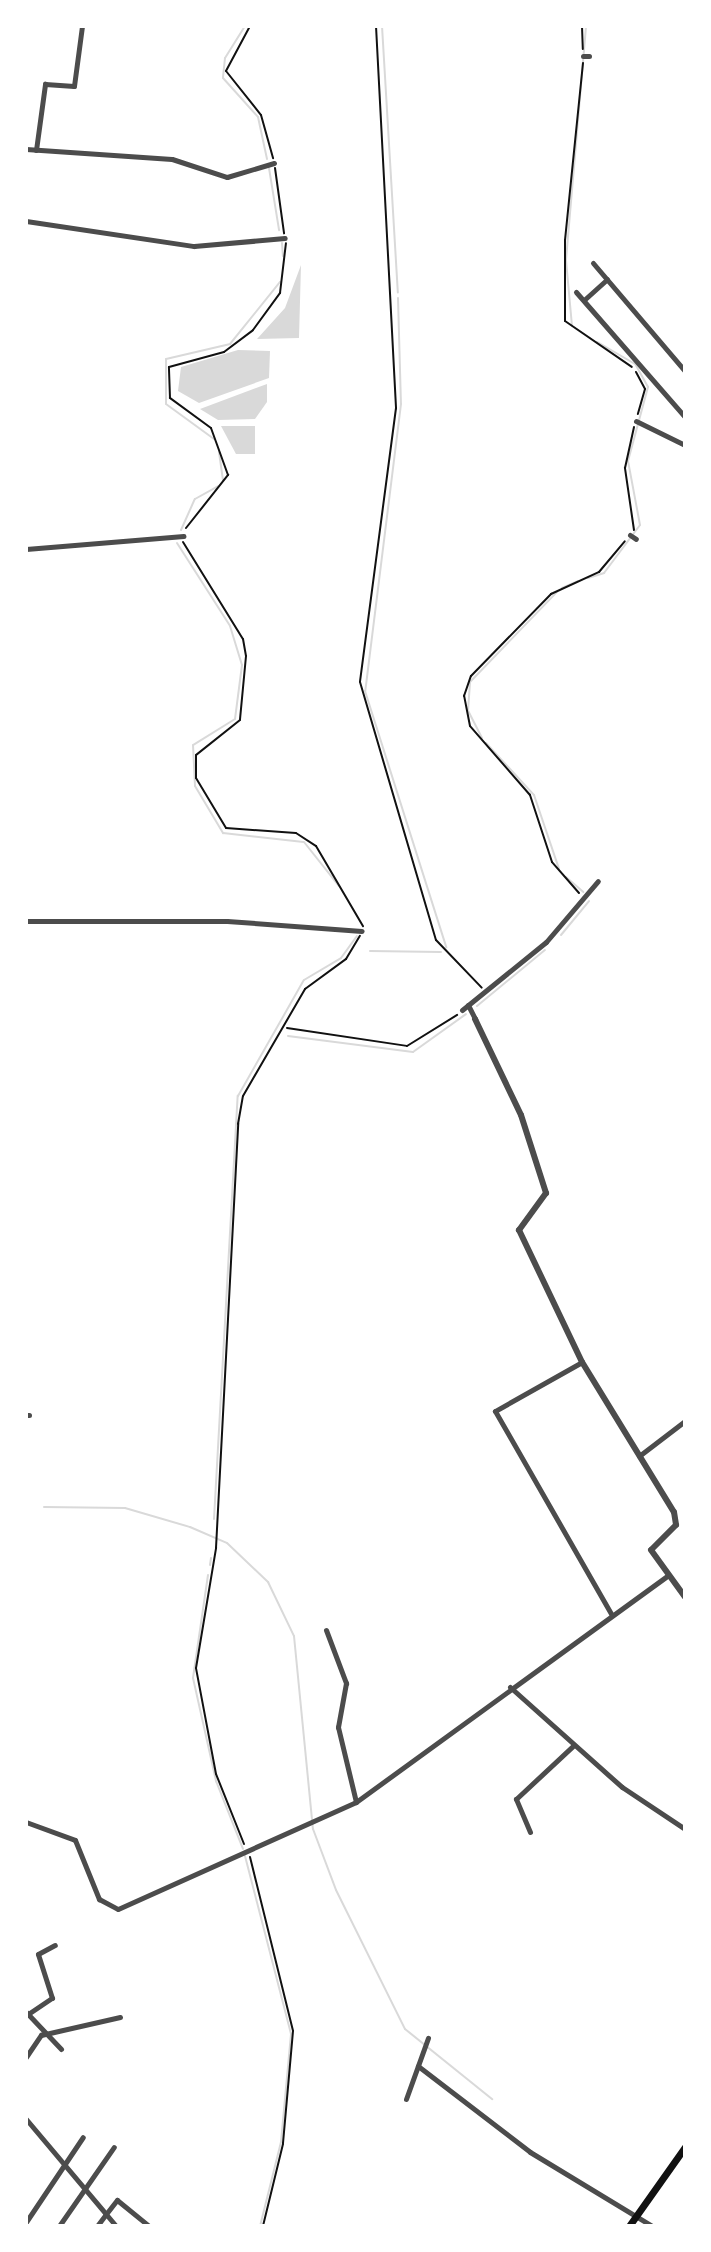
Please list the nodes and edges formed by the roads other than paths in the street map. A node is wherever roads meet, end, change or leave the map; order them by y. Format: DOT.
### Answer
graph roads {
  1 [pos="82,26"];
  2 [pos="26,149"];
  3 [pos="36,150"];
  4 [pos="274,163"];
  5 [pos="26,221"];
  6 [pos="285,238"];
  7 [pos="593,263"];
  8 [pos="607,279"];
  9 [pos="576,292"];
  10 [pos="584,300"];
  11 [pos="685,371"];
  12 [pos="685,417"];
  13 [pos="636,421"];
  14 [pos="685,445"];
  15 [pos="183,536"];
  16 [pos="26,549"];
  17 [pos="598,881"];
  18 [pos="26,921"];
  19 [pos="362,931"];
  20 [pos="475,1019"];
  21 [pos="582,1362"];
  22 [pos="685,1421"];
  23 [pos="639,1456"];
  24 [pos="668,1575"];
  25 [pos="685,1597"];
  26 [pos="612,1615"];
  27 [pos="326,1630"];
  28 [pos="510,1687"];
  29 [pos="574,1745"];
  30 [pos="356,1802"];
  31 [pos="26,1822"];
  32 [pos="685,1829"];
  33 [pos="530,1832"];
  34 [pos="55,1945"];
  35 [pos="27,2013"];
  36 [pos="120,2017"];
  37 [pos="46,2034"];
  38 [pos="428,2038"];
  39 [pos="61,2049"];
  40 [pos="26,2057"];
  41 [pos="418,2066"];
  42 [pos="406,2099"];
  43 [pos="26,2119"];
  44 [pos="83,2137"];
  45 [pos="114,2147"];
  46 [pos="685,2147"];
  47 [pos="63,2164"];
  48 [pos="86,2191"];
  49 [pos="106,2214"];
  50 [pos="637,2215"];
  51 [pos="27,2220"];
  52 [pos="34,2226"];
  53 [pos="59,2226"];
  54 [pos="97,2226"];
  55 [pos="116,2226"];
  56 [pos="149,2226"];
  57 [pos="629,2226"];
  58 [pos="652,2226"];
  1 -- 3 [label="street"];
  2 -- 3 [label="street"];
  3 -- 4 [label="street"];
  5 -- 6 [label="street"];
  7 -- 8 [label="street"];
  8 -- 10 [label="street"];
  8 -- 11 [label="street"];
  9 -- 10 [label="street"];
  10 -- 12 [label="street"];
  13 -- 14 [label="street"];
  15 -- 16 [label="street"];
  17 -- 20 [label="street"];
  18 -- 19 [label="street"];
  20 -- 21 [label="street"];
  21 -- 23 [label="street"];
  21 -- 26 [label="street"];
  22 -- 23 [label="street"];
  23 -- 24 [label="street"];
  24 -- 25 [label="street"];
  24 -- 26 [label="street"];
  26 -- 28 [label="street"];
  27 -- 30 [label="street"];
  28 -- 29 [label="street"];
  28 -- 30 [label="street"];
  29 -- 32 [label="street"];
  29 -- 33 [label="street"];
  30 -- 31 [label="street"];
  34 -- 35 [label="street"];
  35 -- 37 [label="street"];
  36 -- 37 [label="street"];
  37 -- 39 [label="street"];
  37 -- 40 [label="street"];
  38 -- 41 [label="street"];
  41 -- 42 [label="street"];
  41 -- 50 [label="street"];
  43 -- 47 [label="street"];
  44 -- 47 [label="street"];
  45 -- 48 [label="street"];
  46 -- 50 [label="main road"];
  47 -- 48 [label="street"];
  47 -- 51 [label="street"];
  48 -- 49 [label="street"];
  48 -- 53 [label="street"];
  49 -- 54 [label="street"];
  49 -- 55 [label="street"];
  49 -- 56 [label="street"];
  50 -- 57 [label="main road"];
  50 -- 58 [label="street"];
  51 -- 52 [label="street"];
}
